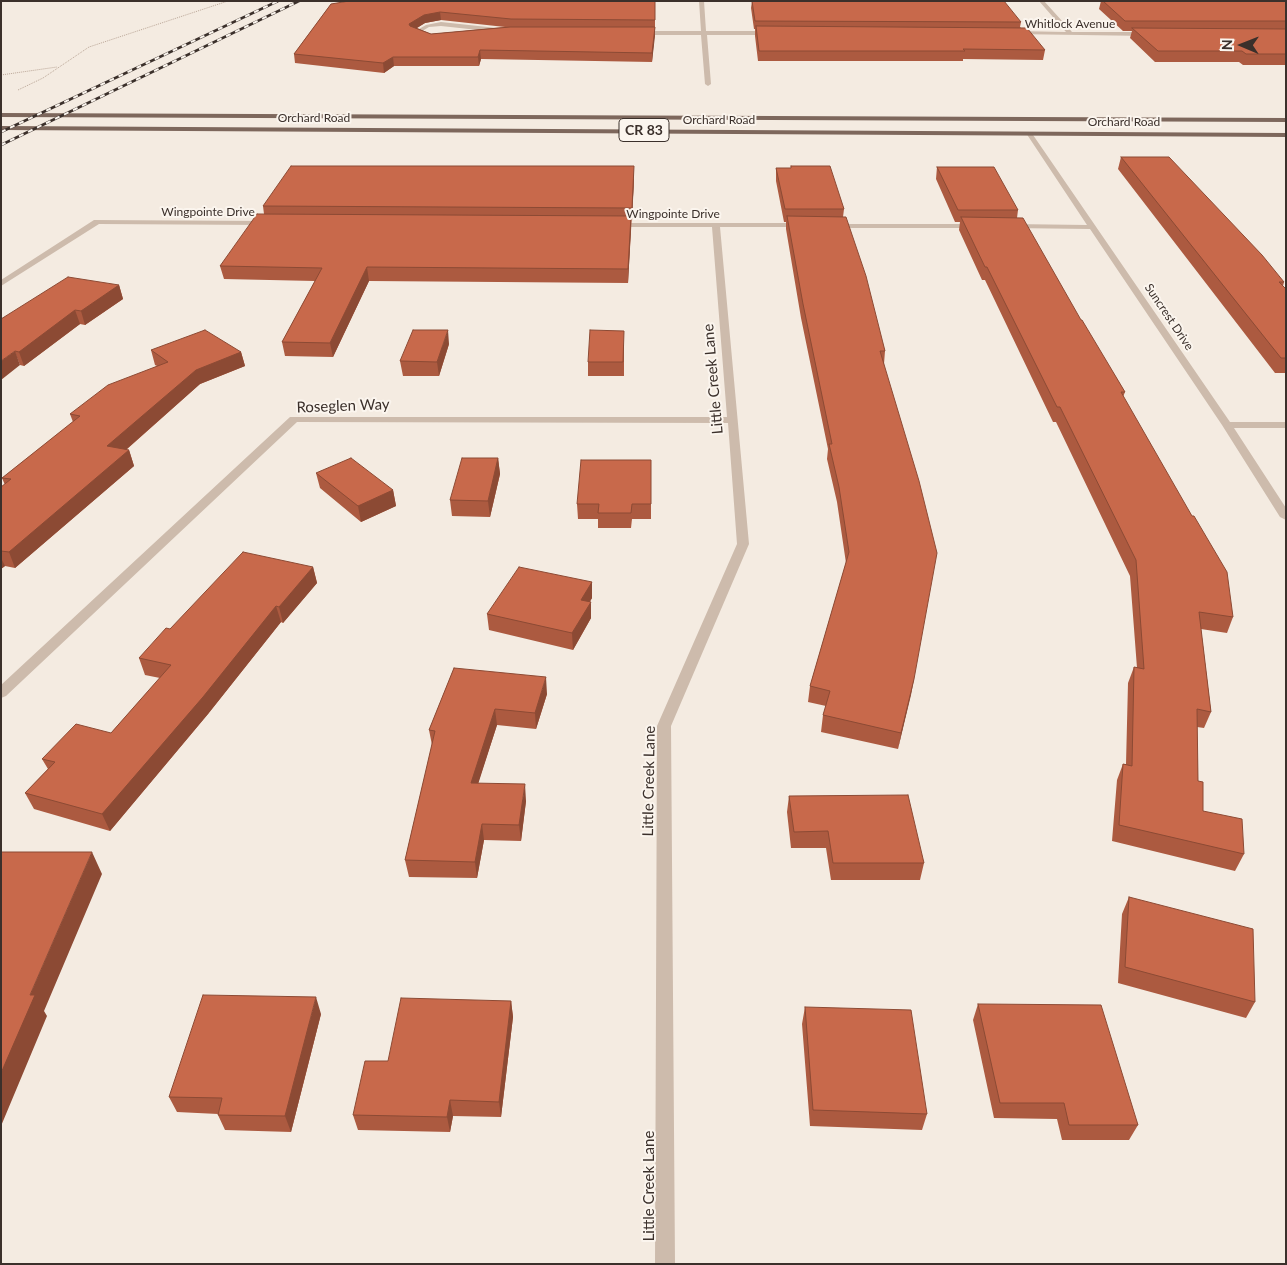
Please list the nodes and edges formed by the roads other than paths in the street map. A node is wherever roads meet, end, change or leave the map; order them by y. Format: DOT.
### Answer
graph roads {
  1 [pos="701,1"];
  2 [pos="1041,1"];
  3 [pos="627,33"];
  4 [pos="704,33"];
  5 [pos="773,33"];
  6 [pos="1011,33"];
  7 [pos="1070,34"];
  8 [pos="1158,34"];
  9 [pos="482,35"];
  10 [pos="432,39"];
  11 [pos="708,84"];
  12 [pos="1,115"];
  13 [pos="1286,120"];
  14 [pos="1,128"];
  15 [pos="1029,133"];
  16 [pos="1286,135"];
  17 [pos="271,223"];
  18 [pos="608,225"];
  19 [pos="716,225"];
  20 [pos="815,225"];
  21 [pos="825,226"];
  22 [pos="983,226"];
  23 [pos="1003,226"];
  24 [pos="1092,226"];
  25 [pos="1,284"];
  26 [pos="733,420"];
  27 [pos="1228,425"];
  28 [pos="1286,425"];
  29 [pos="1286,517"];
  30 [pos="1,692"];
  31 [pos="665,1264"];
  1 -- 4 [label="street"];
  2 -- 7 [label="street"];
  3 -- 4 [label="street"];
  4 -- 5 [label="street"];
  4 -- 11 [label="street"];
  6 -- 7 [label="street, Whitlock Avenue"];
  7 -- 8 [label="street, Whitlock Avenue"];
  9 -- 10 [label="street"];
  12 -- 13 [label="main road, Orchard Road / CR 83"];
  14 -- 15 [label="main road, Orchard Road / CR 83"];
  15 -- 16 [label="main road, Orchard Road / CR 83"];
  15 -- 24 [label="street, Suncrest Drive"];
  17 -- 25 [label="street, Wingpointe Drive"];
  18 -- 19 [label="street, Wingpointe Drive"];
  19 -- 20 [label="street, Wingpointe Drive"];
  19 -- 26 [label="street, Little Creek Lane"];
  21 -- 22 [label="street"];
  23 -- 24 [label="street"];
  24 -- 27 [label="street, Suncrest Drive"];
  26 -- 30 [label="street, Roseglen Way"];
  26 -- 31 [label="street, Little Creek Lane"];
  27 -- 28 [label="street"];
  27 -- 29 [label="street, Suncrest Drive"];
}
